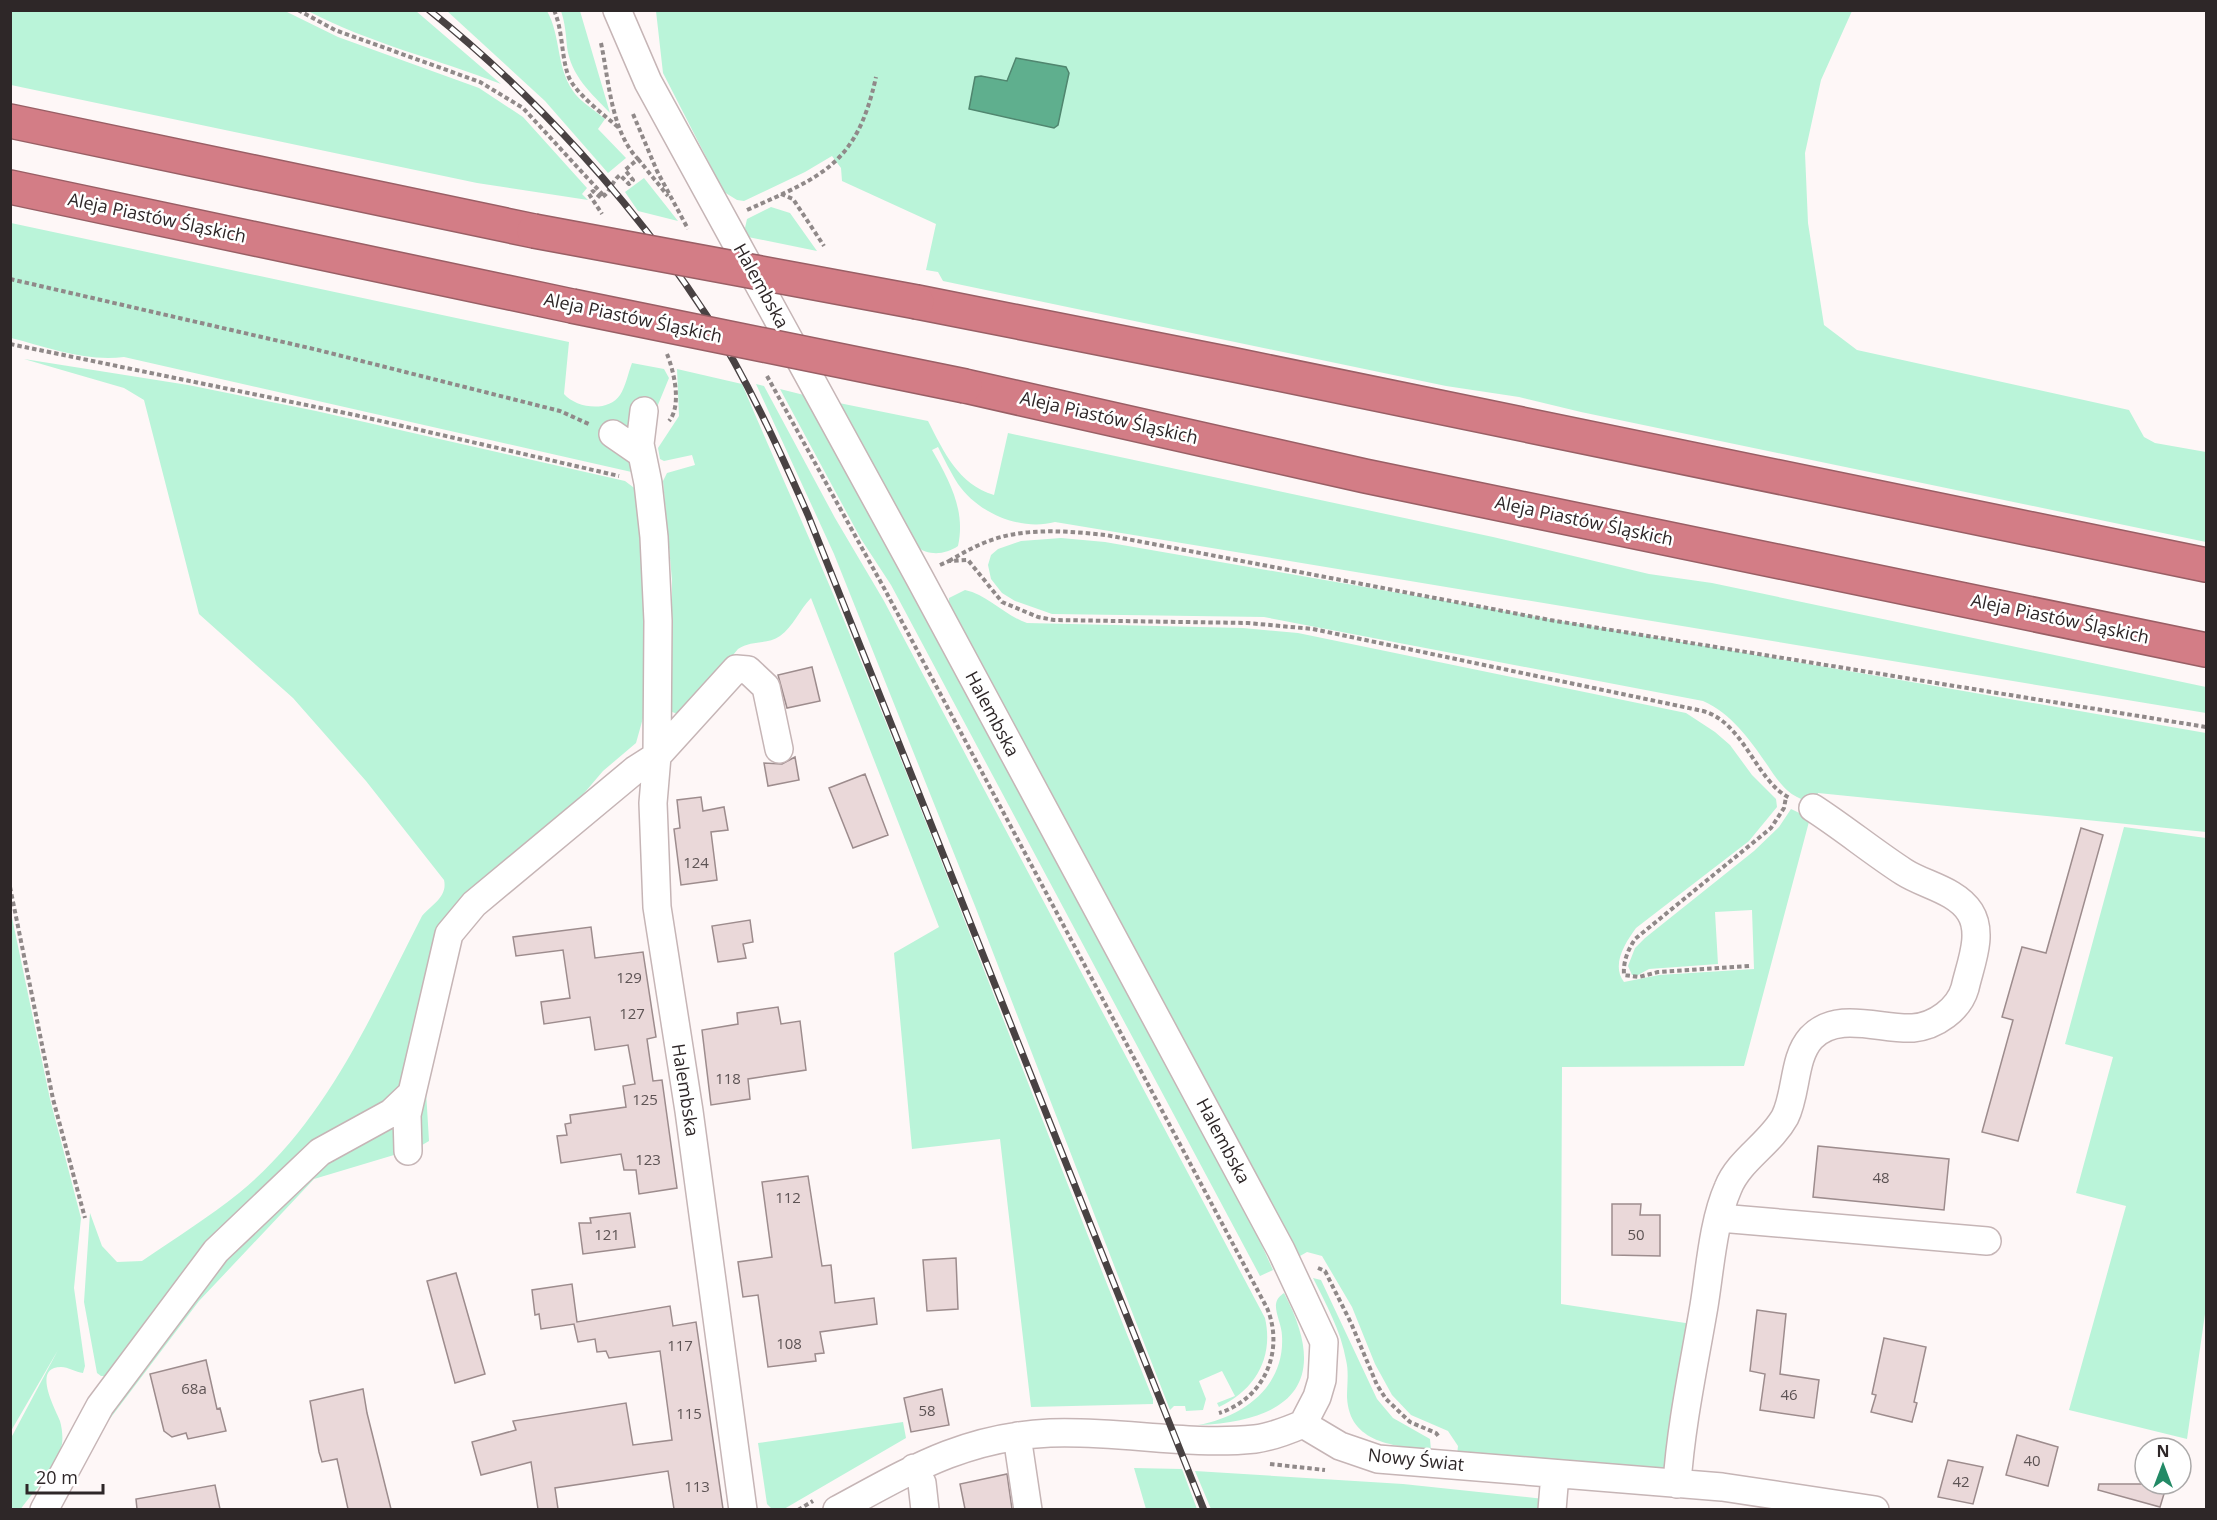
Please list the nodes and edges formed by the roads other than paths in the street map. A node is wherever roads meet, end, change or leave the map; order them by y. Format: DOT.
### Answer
graph roads {
  1 [pos="617,10"];
  2 [pos="10,121"];
  3 [pos="10,187"];
  4 [pos="644,411"];
  5 [pos="613,434"];
  6 [pos="642,454"];
  7 [pos="2206,565"];
  8 [pos="2206,650"];
  9 [pos="779,749"];
  10 [pos="657,756"];
  11 [pos="1813,808"];
  12 [pos="412,1093"];
  13 [pos="408,1151"];
  14 [pos="1720,1218"];
  15 [pos="1987,1241"];
  16 [pos="1303,1424"];
  17 [pos="1017,1436"];
  18 [pos="914,1468"];
  19 [pos="1554,1474"];
  20 [pos="1677,1484"];
  21 [pos="44,1509"];
  22 [pos="743,1509"];
  23 [pos="837,1509"];
  24 [pos="925,1509"];
  25 [pos="1028,1509"];
  26 [pos="1552,1509"];
  27 [pos="1875,1509"];
  1 -- 16 [label="street, Halembska"];
  2 -- 7 [label="highway, bridge"];
  3 -- 8 [label="highway, Aleja Piastów Śląskich, bridge"];
  4 -- 6 [label="street, Halembska"];
  5 -- 6 [label="street"];
  6 -- 10 [label="street, Halembska"];
  9 -- 10 [label="street"];
  10 -- 12 [label="street"];
  10 -- 22 [label="street, Halembska"];
  11 -- 14 [label="street"];
  12 -- 13 [label="street"];
  12 -- 21 [label="street"];
  14 -- 15 [label="street"];
  14 -- 20 [label="street"];
  16 -- 17 [label="street"];
  16 -- 19 [label="street, Nowy Świat"];
  17 -- 18 [label="street"];
  17 -- 25 [label="street"];
  18 -- 23 [label="street"];
  18 -- 24 [label="street"];
  19 -- 20 [label="street, Nowy Świat"];
  19 -- 26 [label="street"];
  20 -- 27 [label="street, Nowy Świat"];
}
